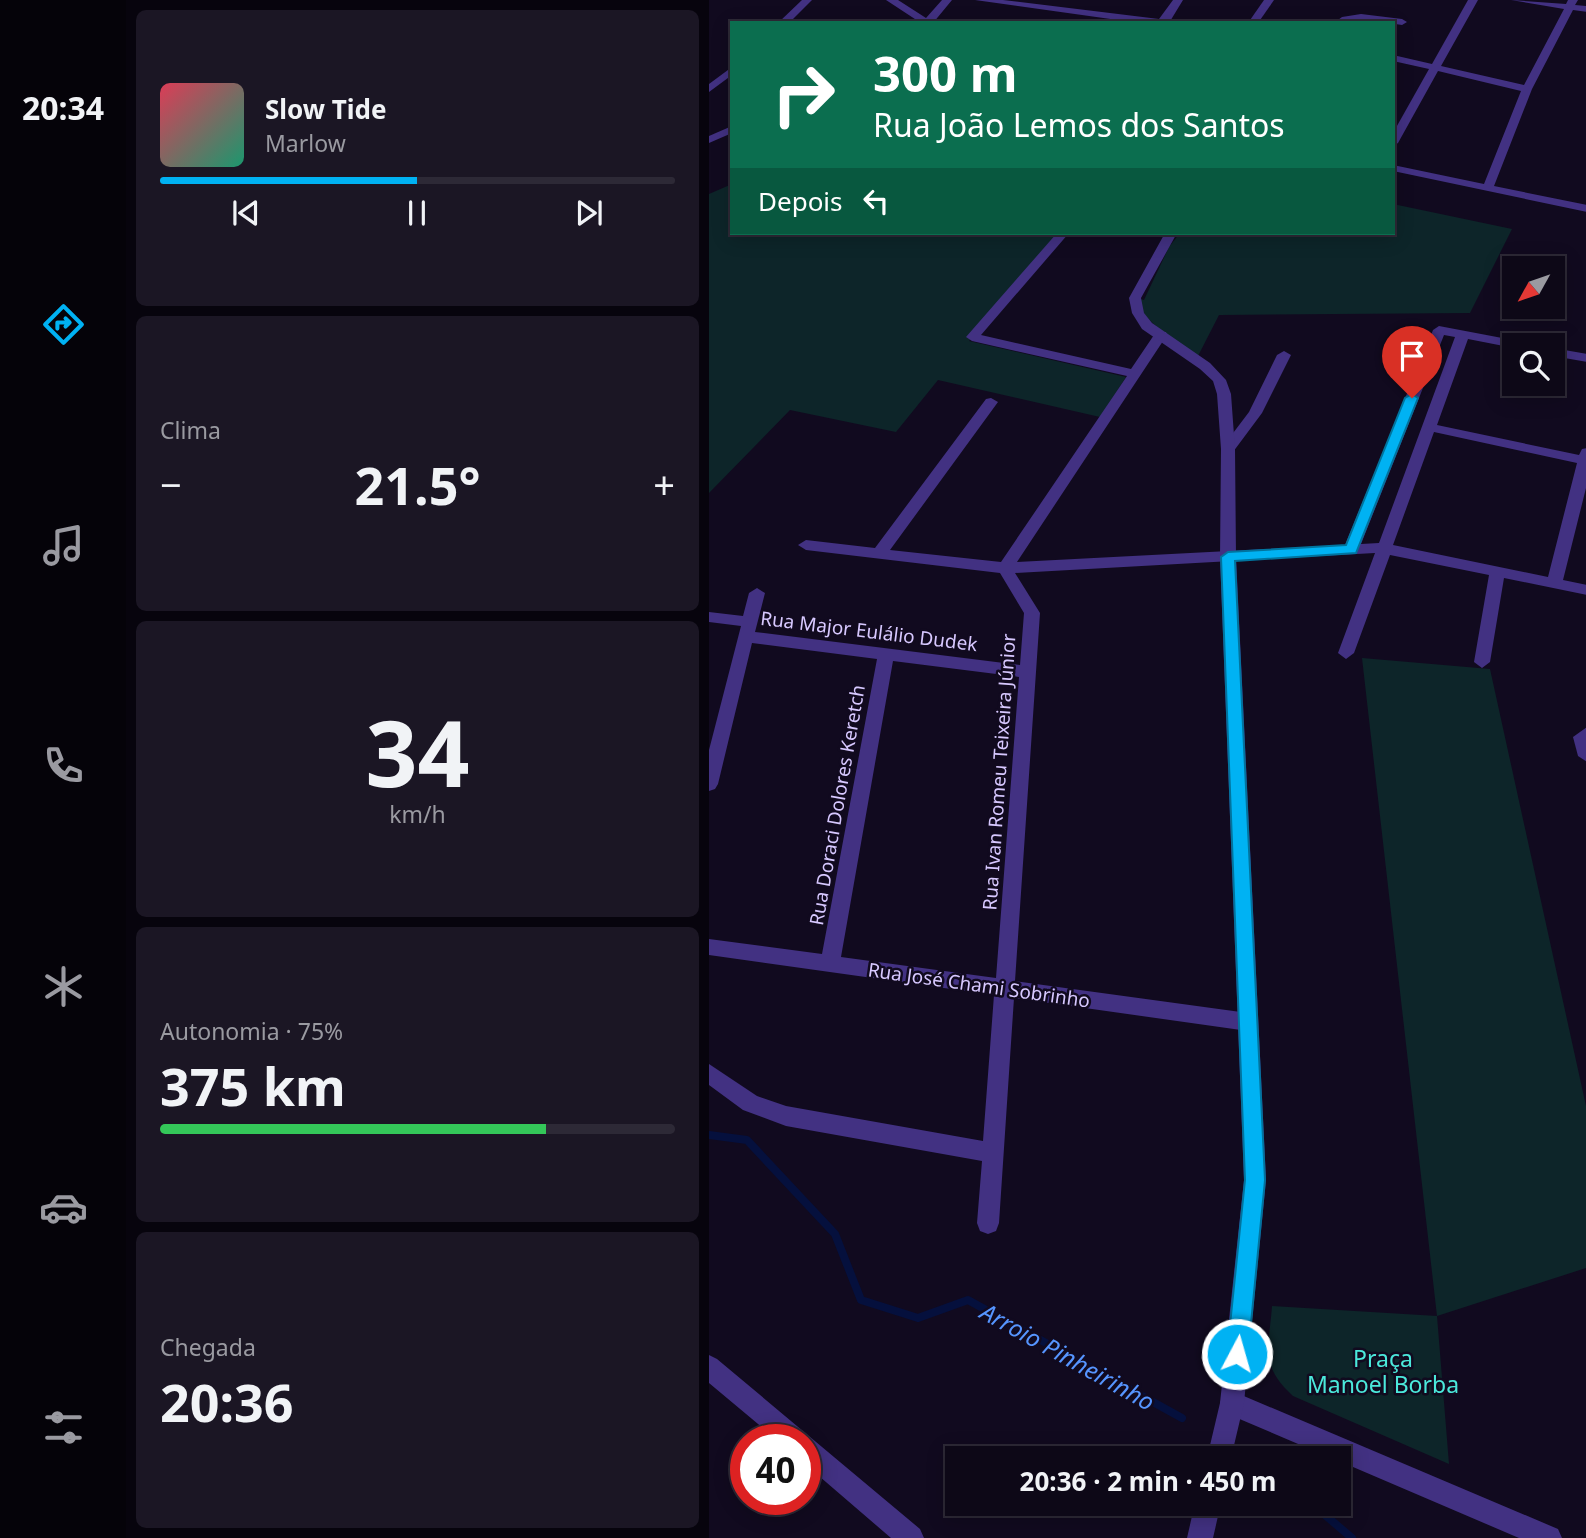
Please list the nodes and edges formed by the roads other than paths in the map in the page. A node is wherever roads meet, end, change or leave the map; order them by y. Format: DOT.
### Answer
graph roads {
  1 [pos="807,0"];
  2 [pos="891,0"];
  3 [pos="947,0"];
  4 [pos="980,0"];
  5 [pos="1074,0"];
  6 [pos="1178,0"];
  7 [pos="1269,0"];
  8 [pos="1473,0"];
  9 [pos="1516,0"];
  10 [pos="1571,3"];
  11 [pos="1586,9"];
  12 [pos="1065,10"];
  13 [pos="785,21"];
  14 [pos="925,21"];
  15 [pos="930,21"];
  16 [pos="1057,21"];
  17 [pos="1148,21"];
  18 [pos="1164,21"];
  19 [pos="1254,21"];
  20 [pos="1343,21"];
  21 [pos="1392,21"];
  22 [pos="1395,21"];
  23 [pos="1402,22"];
  24 [pos="1395,58"];
  25 [pos="1435,68"];
  26 [pos="730,72"];
  27 [pos="709,89"];
  28 [pos="1527,89"];
  29 [pos="730,130"];
  30 [pos="1395,139"];
  31 [pos="709,140"];
  32 [pos="1395,169"];
  33 [pos="1488,188"];
  34 [pos="1586,209"];
  35 [pos="1061,235"];
  36 [pos="1170,235"];
  37 [pos="1463,334"];
  38 [pos="1161,335"];
  39 [pos="1502,342"];
  40 [pos="1565,354"];
  41 [pos="1284,355"];
  42 [pos="1586,358"];
  43 [pos="1134,374"];
  44 [pos="991,402"];
  45 [pos="1428,427"];
  46 [pos="1228,449"];
  47 [pos="1586,458"];
  48 [pos="1384,466"];
  49 [pos="1411,472"];
  50 [pos="806,545"];
  51 [pos="1382,548"];
  52 [pos="1351,550"];
  53 [pos="879,554"];
  54 [pos="1228,557"];
  55 [pos="1005,568"];
  56 [pos="1497,572"];
  57 [pos="1554,583"];
  58 [pos="1586,590"];
  59 [pos="757,593"];
  60 [pos="709,617"];
  61 [pos="750,629"];
  62 [pos="1346,653"];
  63 [pos="886,654"];
  64 [pos="1482,662"];
  65 [pos="1027,672"];
  66 [pos="1586,733"];
  67 [pos="1586,756"];
  68 [pos="709,784"];
  69 [pos="709,947"];
  70 [pos="830,964"];
  71 [pos="1005,988"];
  72 [pos="1248,1022"];
  73 [pos="709,1073"];
  74 [pos="993,1153"];
  75 [pos="988,1223"];
  76 [pos="709,1367"];
  77 [pos="1232,1404"];
  78 [pos="777,1424"];
  79 [pos="1222,1446"];
  80 [pos="821,1462"];
  81 [pos="1205,1516"];
  82 [pos="911,1538"];
  83 [pos="1200,1538"];
  84 [pos="1549,1538"];
  1 -- 13 [label="street"];
  2 -- 14 [label="street"];
  3 -- 15 [label="street"];
  4 -- 12 [label="street"];
  5 -- 12 [label="street"];
  6 -- 18 [label="street"];
  7 -- 19 [label="street"];
  8 -- 25 [label="street"];
  9 -- 10 [label="street"];
  10 -- 11 [label="street"];
  10 -- 28 [label="street"];
  12 -- 16 [label="street"];
  12 -- 17 [label="street"];
  20 -- 21 [label="street"];
  22 -- 23 [label="street"];
  24 -- 25 [label="street"];
  25 -- 28 [label="street"];
  25 -- 30 [label="street"];
  26 -- 27 [label="street"];
  28 -- 33 [label="street"];
  29 -- 31 [label="street"];
  32 -- 33 [label="street"];
  33 -- 34 [label="street"];
  35 -- 43 [label="street"];
  36 -- 38 [label="street"];
  37 -- 39 [label="street"];
  37 -- 45 [label="street"];
  37 -- 48 [label="street"];
  38 -- 43 [label="street"];
  38 -- 46 [label="street"];
  40 -- 42 [label="street"];
  41 -- 46 [label="street"];
  43 -- 55 [label="street"];
  44 -- 53 [label="street"];
  45 -- 47 [label="street"];
  45 -- 49 [label="street"];
  46 -- 54 [label="street"];
  47 -- 57 [label="street"];
  48 -- 49 [label="street"];
  48 -- 52 [label="street"];
  49 -- 51 [label="street"];
  50 -- 53 [label="street"];
  51 -- 52 [label="street"];
  51 -- 56 [label="street"];
  51 -- 62 [label="street"];
  52 -- 54 [label="street"];
  53 -- 55 [label="street"];
  54 -- 55 [label="street"];
  54 -- 72 [label="street"];
  55 -- 65 [label="street, Rua Ivan Romeu Teixeira Júnior"];
  56 -- 57 [label="street"];
  56 -- 64 [label="street"];
  57 -- 58 [label="street"];
  59 -- 61 [label="street"];
  60 -- 61 [label="street, Rua Major Eulálio Dudek"];
  61 -- 63 [label="street, Rua Major Eulálio Dudek"];
  61 -- 68 [label="street"];
  63 -- 65 [label="street, Rua Major Eulálio Dudek"];
  63 -- 70 [label="street, Rua Doraci Dolores Keretch"];
  65 -- 71 [label="street, Rua Ivan Romeu Teixeira Júnior"];
  66 -- 67 [label="street"];
  69 -- 70 [label="street, Rua José Chami Sobrinho"];
  70 -- 71 [label="street, Rua José Chami Sobrinho"];
  71 -- 72 [label="street, Rua José Chami Sobrinho"];
  71 -- 74 [label="street, Rua Ivan Romeu Teixeira Júnior"];
  72 -- 77 [label="street"];
  73 -- 74 [label="street"];
  74 -- 75 [label="street, Rua Ivan Romeu Teixeira Júnior"];
  76 -- 78 [label="street"];
  77 -- 79 [label="street"];
  77 -- 84 [label="street"];
  80 -- 82 [label="street"];
  81 -- 83 [label="street"];
}
